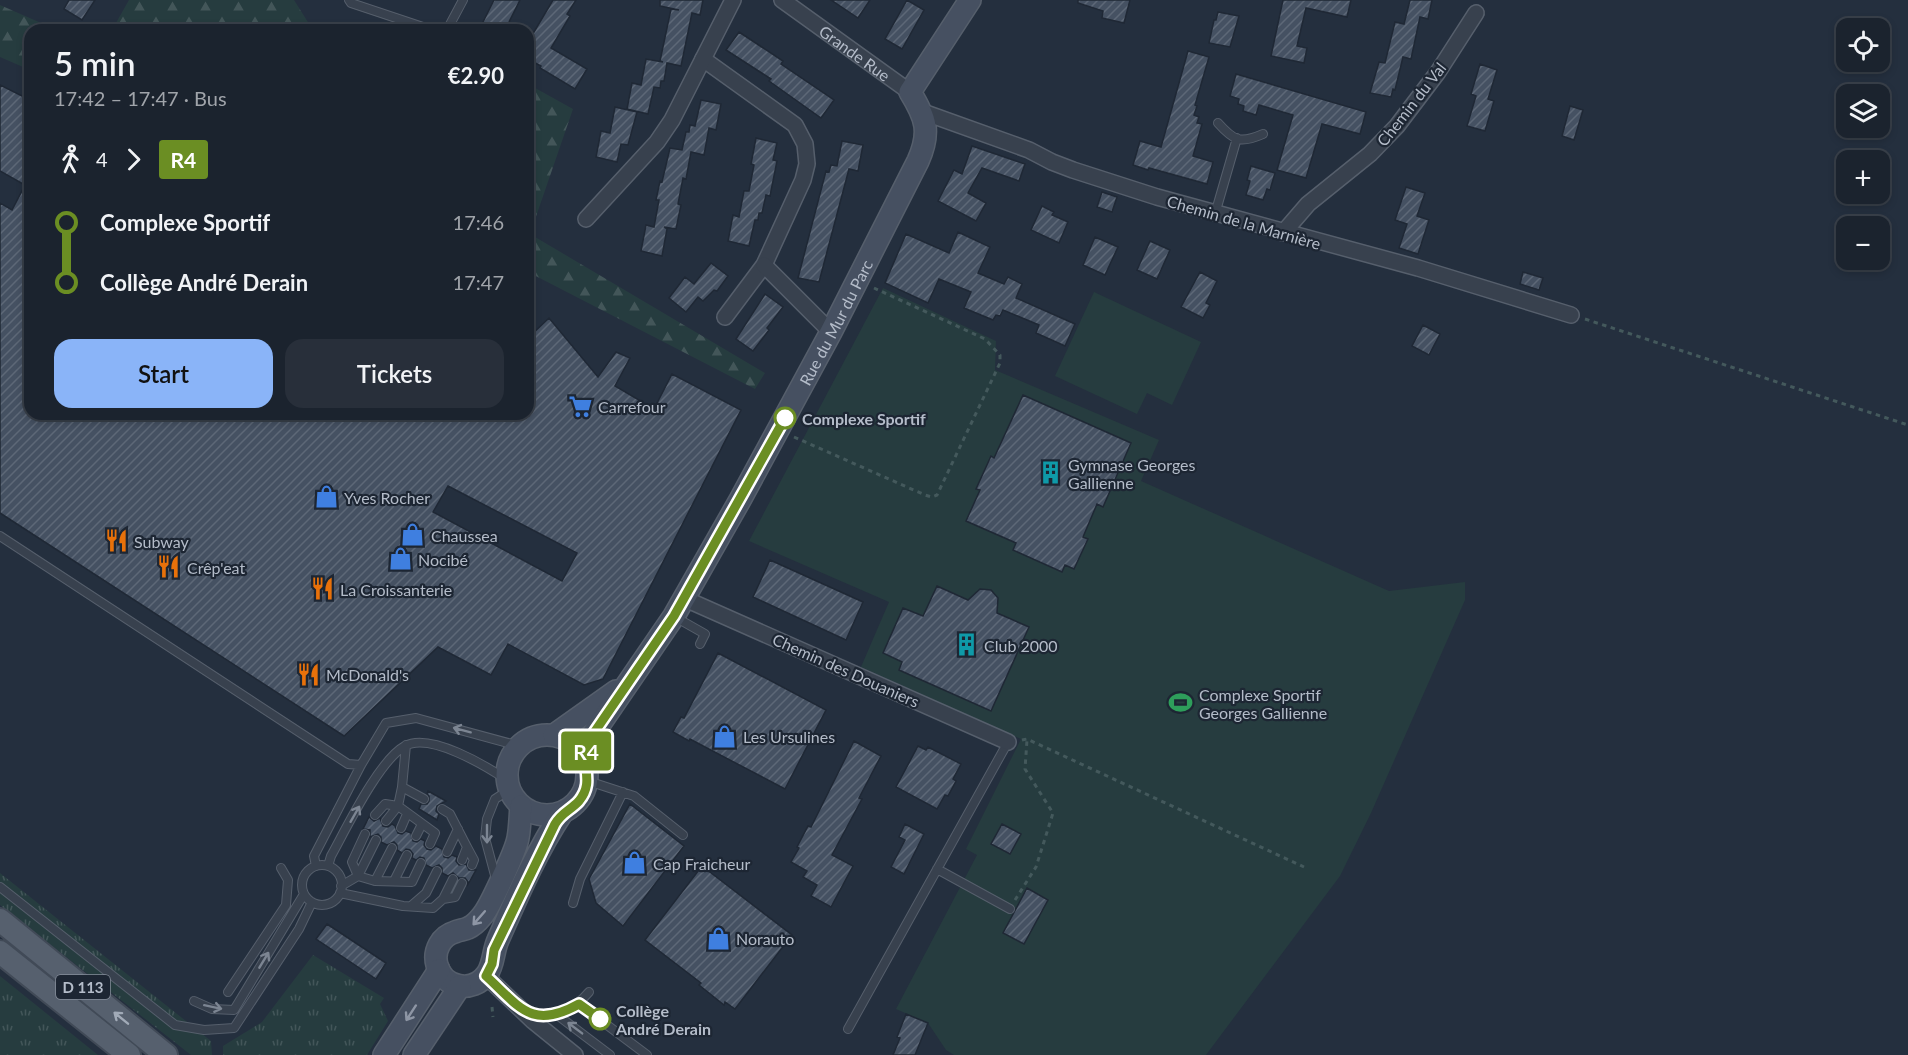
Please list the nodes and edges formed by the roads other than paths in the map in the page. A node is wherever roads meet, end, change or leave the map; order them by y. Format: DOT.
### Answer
graph roads {
  1 [pos="349,0"];
  2 [pos="463,0"];
  3 [pos="733,0"];
  4 [pos="782,0"];
  5 [pos="970,0"];
  6 [pos="1476,13"];
  7 [pos="414,24"];
  8 [pos="450,24"];
  9 [pos="703,59"];
  10 [pos="910,92"];
  11 [pos="923,112"];
  12 [pos="1218,123"];
  13 [pos="1263,134"];
  14 [pos="1237,138"];
  15 [pos="1215,214"];
  16 [pos="586,219"];
  17 [pos="1282,233"];
  18 [pos="764,265"];
  19 [pos="1571,315"];
  20 [pos="725,317"];
  21 [pos="831,332"];
  22 [pos="0,536"];
  23 [pos="679,607"];
  24 [pos="700,644"];
  25 [pos="630,679"];
  26 [pos="555,735"];
  27 [pos="1008,742"];
  28 [pos="406,745"];
  29 [pos="519,746"];
  30 [pos="585,760"];
  31 [pos="361,765"];
  32 [pos="588,781"];
  33 [pos="402,787"];
  34 [pos="512,792"];
  35 [pos="622,792"];
  36 [pos="424,799"];
  37 [pos="398,806"];
  38 [pos="442,809"];
  39 [pos="562,813"];
  40 [pos="407,814"];
  41 [pos="375,815"];
  42 [pos="386,821"];
  43 [pos="422,824"];
  44 [pos="401,828"];
  45 [pos="458,829"];
  46 [pos="365,834"];
  47 [pos="683,835"];
  48 [pos="416,836"];
  49 [pos="376,840"];
  50 [pos="430,844"];
  51 [pos="392,848"];
  52 [pos="467,848"];
  53 [pos="447,852"];
  54 [pos="407,855"];
  55 [pos="462,860"];
  56 [pos="421,862"];
  57 [pos="472,865"];
  58 [pos="316,866"];
  59 [pos="328,866"];
  60 [pos="281,868"];
  61 [pos="937,869"];
  62 [pos="437,871"];
  63 [pos="358,876"];
  64 [pos="453,879"];
  65 [pos="375,881"];
  66 [pos="394,881"];
  67 [pos="462,884"];
  68 [pos="498,885"];
  69 [pos="0,887"];
  70 [pos="341,890"];
  71 [pos="304,894"];
  72 [pos="443,899"];
  73 [pos="312,902"];
  74 [pos="573,903"];
  75 [pos="411,906"];
  76 [pos="1010,909"];
  77 [pos="0,920"];
  78 [pos="0,952"];
  79 [pos="439,970"];
  80 [pos="486,976"];
  81 [pos="460,986"];
  82 [pos="228,992"];
  83 [pos="588,992"];
  84 [pos="194,1001"];
  85 [pos="579,1004"];
  86 [pos="524,1011"];
  87 [pos="556,1014"];
  88 [pos="848,1029"];
  89 [pos="129,1055"];
  90 [pos="166,1055"];
  91 [pos="384,1055"];
  92 [pos="414,1055"];
  93 [pos="575,1055"];
  94 [pos="610,1055"];
  95 [pos="647,1055"];
  1 -- 7 [label="lane"];
  2 -- 8 [label="lane"];
  3 -- 9 [label="street"];
  4 -- 10 [label="street, Grande Rue"];
  5 -- 10 [label="street"];
  6 -- 17 [label="street, Chemin du Val"];
  9 -- 16 [label="street"];
  9 -- 18 [label="street"];
  10 -- 11 [label="street, Grande Rue"];
  11 -- 15 [label="street, Chemin de la Marnière"];
  11 -- 21 [label="street, Rue du Mur du Parc"];
  12 -- 14 [label="lane"];
  13 -- 14 [label="lane"];
  14 -- 15 [label="lane"];
  15 -- 17 [label="street, Chemin de la Marnière"];
  17 -- 19 [label="street, Chemin de la Marnière"];
  18 -- 20 [label="street"];
  18 -- 21 [label="street"];
  21 -- 23 [label="street, Rue du Mur du Parc"];
  22 -- 31 [label="lane"];
  23 -- 24 [label="lane"];
  23 -- 25 [label="street, Rue du Mur du Parc"];
  23 -- 27 [label="street, Chemin des Douaniers"];
  25 -- 26 [label="street, Rue du Mur du Parc"];
  25 -- 30 [label="street, Rue du Mur du Parc"];
  26 -- 29 [label="street"];
  26 -- 30 [label="street"];
  27 -- 61 [label="lane"];
  28 -- 33 [label="lane"];
  28 -- 34 [label="lane"];
  59 -- 28 [label="lane, one-way"];
  29 -- 31 [label="lane, one-way"];
  29 -- 34 [label="street"];
  30 -- 32 [label="street"];
  31 -- 58 [label="lane"];
  32 -- 35 [label="lane"];
  32 -- 39 [label="street"];
  33 -- 36 [label="lane"];
  33 -- 37 [label="lane"];
  34 -- 39 [label="street"];
  34 -- 68 [label="street"];
  34 -- 68 [label="lane, one-way"];
  35 -- 47 [label="lane"];
  35 -- 74 [label="lane"];
  37 -- 40 [label="lane"];
  37 -- 41 [label="lane"];
  37 -- 42 [label="lane"];
  38 -- 45 [label="lane"];
  39 -- 80 [label="street"];
  40 -- 43 [label="lane"];
  40 -- 44 [label="lane"];
  43 -- 48 [label="lane"];
  43 -- 50 [label="lane"];
  45 -- 52 [label="lane"];
  45 -- 53 [label="lane"];
  46 -- 63 [label="lane"];
  49 -- 63 [label="lane"];
  51 -- 65 [label="lane"];
  52 -- 55 [label="lane"];
  52 -- 57 [label="lane"];
  54 -- 66 [label="lane"];
  56 -- 66 [label="lane"];
  58 -- 59 [label="lane"];
  58 -- 71 [label="lane"];
  59 -- 70 [label="lane"];
  60 -- 82 [label="lane"];
  61 -- 76 [label="lane"];
  61 -- 88 [label="lane"];
  62 -- 75 [label="lane"];
  63 -- 65 [label="lane"];
  63 -- 70 [label="lane"];
  64 -- 72 [label="lane"];
  65 -- 66 [label="lane"];
  67 -- 72 [label="lane"];
  68 -- 79 [label="street, one-way"];
  69 -- 73 [label="lane"];
  70 -- 73 [label="lane"];
  70 -- 75 [label="lane"];
  71 -- 73 [label="lane"];
  84 -- 71 [label="lane, one-way"];
  72 -- 75 [label="lane"];
  90 -- 77 [label="main road, D 113, one-way"];
  78 -- 89 [label="main road, D 113"];
  79 -- 81 [label="street"];
  79 -- 91 [label="street, one-way"];
  80 -- 81 [label="street"];
  80 -- 86 [label="street"];
  81 -- 92 [label="street"];
  83 -- 85 [label="lane"];
  85 -- 87 [label="lane"];
  85 -- 95 [label="lane"];
  86 -- 87 [label="lane"];
  86 -- 93 [label="street"];
  94 -- 87 [label="lane, one-way"];
}
